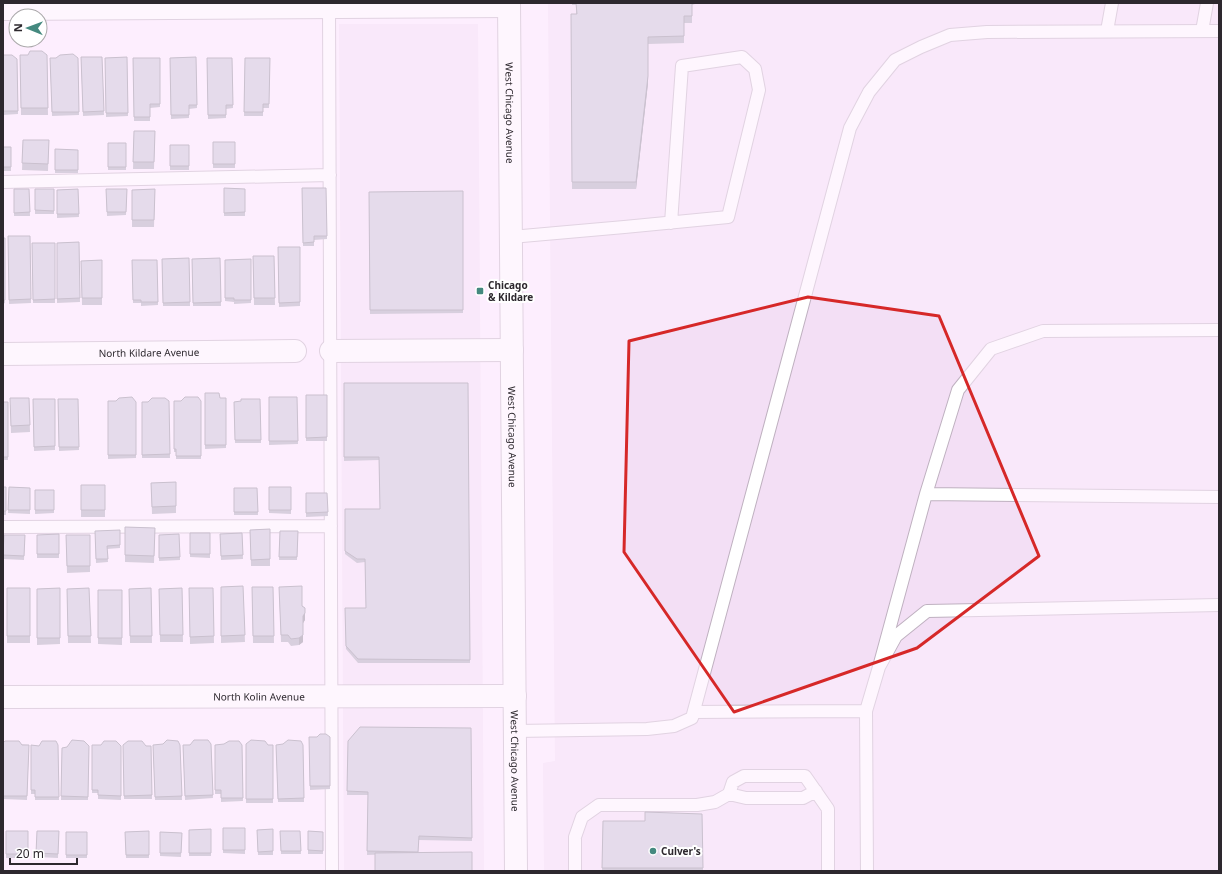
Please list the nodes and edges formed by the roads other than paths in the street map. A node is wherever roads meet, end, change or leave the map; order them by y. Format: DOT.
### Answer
graph roads {
  1 [pos="1112,3"];
  2 [pos="1207,3"];
  3 [pos="330,5"];
  4 [pos="509,5"];
  5 [pos="3,9"];
  6 [pos="1107,31"];
  7 [pos="1202,31"];
  8 [pos="1219,31"];
  9 [pos="330,174"];
  10 [pos="3,182"];
  11 [pos="672,223"];
  12 [pos="511,237"];
  13 [pos="1219,330"];
  14 [pos="512,350"];
  15 [pos="295,351"];
  16 [pos="331,351"];
  17 [pos="3,354"];
  18 [pos="926,494"];
  19 [pos="1219,497"];
  20 [pos="331,526"];
  21 [pos="3,527"];
  22 [pos="1219,605"];
  23 [pos="879,667"];
  24 [pos="332,695"];
  25 [pos="515,696"];
  26 [pos="3,697"];
  27 [pos="866,711"];
  28 [pos="694,712"];
  29 [pos="515,731"];
  30 [pos="816,791"];
  31 [pos="729,794"];
  32 [pos="332,871"];
  33 [pos="516,871"];
  34 [pos="575,871"];
  35 [pos="828,871"];
  36 [pos="867,871"];
  1 -- 6 [label="lane"];
  2 -- 7 [label="lane"];
  3 -- 4 [label="street"];
  3 -- 5 [label="street"];
  3 -- 9 [label="lane"];
  4 -- 12 [label="street, West Chicago Avenue"];
  6 -- 7 [label="lane"];
  6 -- 28 [label="lane"];
  7 -- 8 [label="lane"];
  9 -- 10 [label="lane"];
  9 -- 16 [label="lane"];
  11 -- 11 [label="lane"];
  11 -- 12 [label="lane"];
  12 -- 14 [label="street, West Chicago Avenue"];
  13 -- 18 [label="lane"];
  14 -- 16 [label="street"];
  14 -- 25 [label="street, West Chicago Avenue"];
  15 -- 17 [label="street, North Kildare Avenue"];
  16 -- 20 [label="lane"];
  18 -- 19 [label="lane"];
  18 -- 23 [label="lane"];
  20 -- 21 [label="lane"];
  20 -- 24 [label="lane"];
  22 -- 23 [label="lane"];
  23 -- 27 [label="lane"];
  24 -- 25 [label="street, North Kolin Avenue"];
  24 -- 26 [label="street, North Kolin Avenue"];
  24 -- 32 [label="lane"];
  25 -- 29 [label="street, West Chicago Avenue"];
  27 -- 28 [label="lane"];
  27 -- 36 [label="lane"];
  28 -- 29 [label="lane"];
  29 -- 33 [label="street, West Chicago Avenue"];
  30 -- 31 [label="lane"];
  30 -- 31 [label="lane"];
  30 -- 35 [label="lane"];
  31 -- 34 [label="lane"];
}
